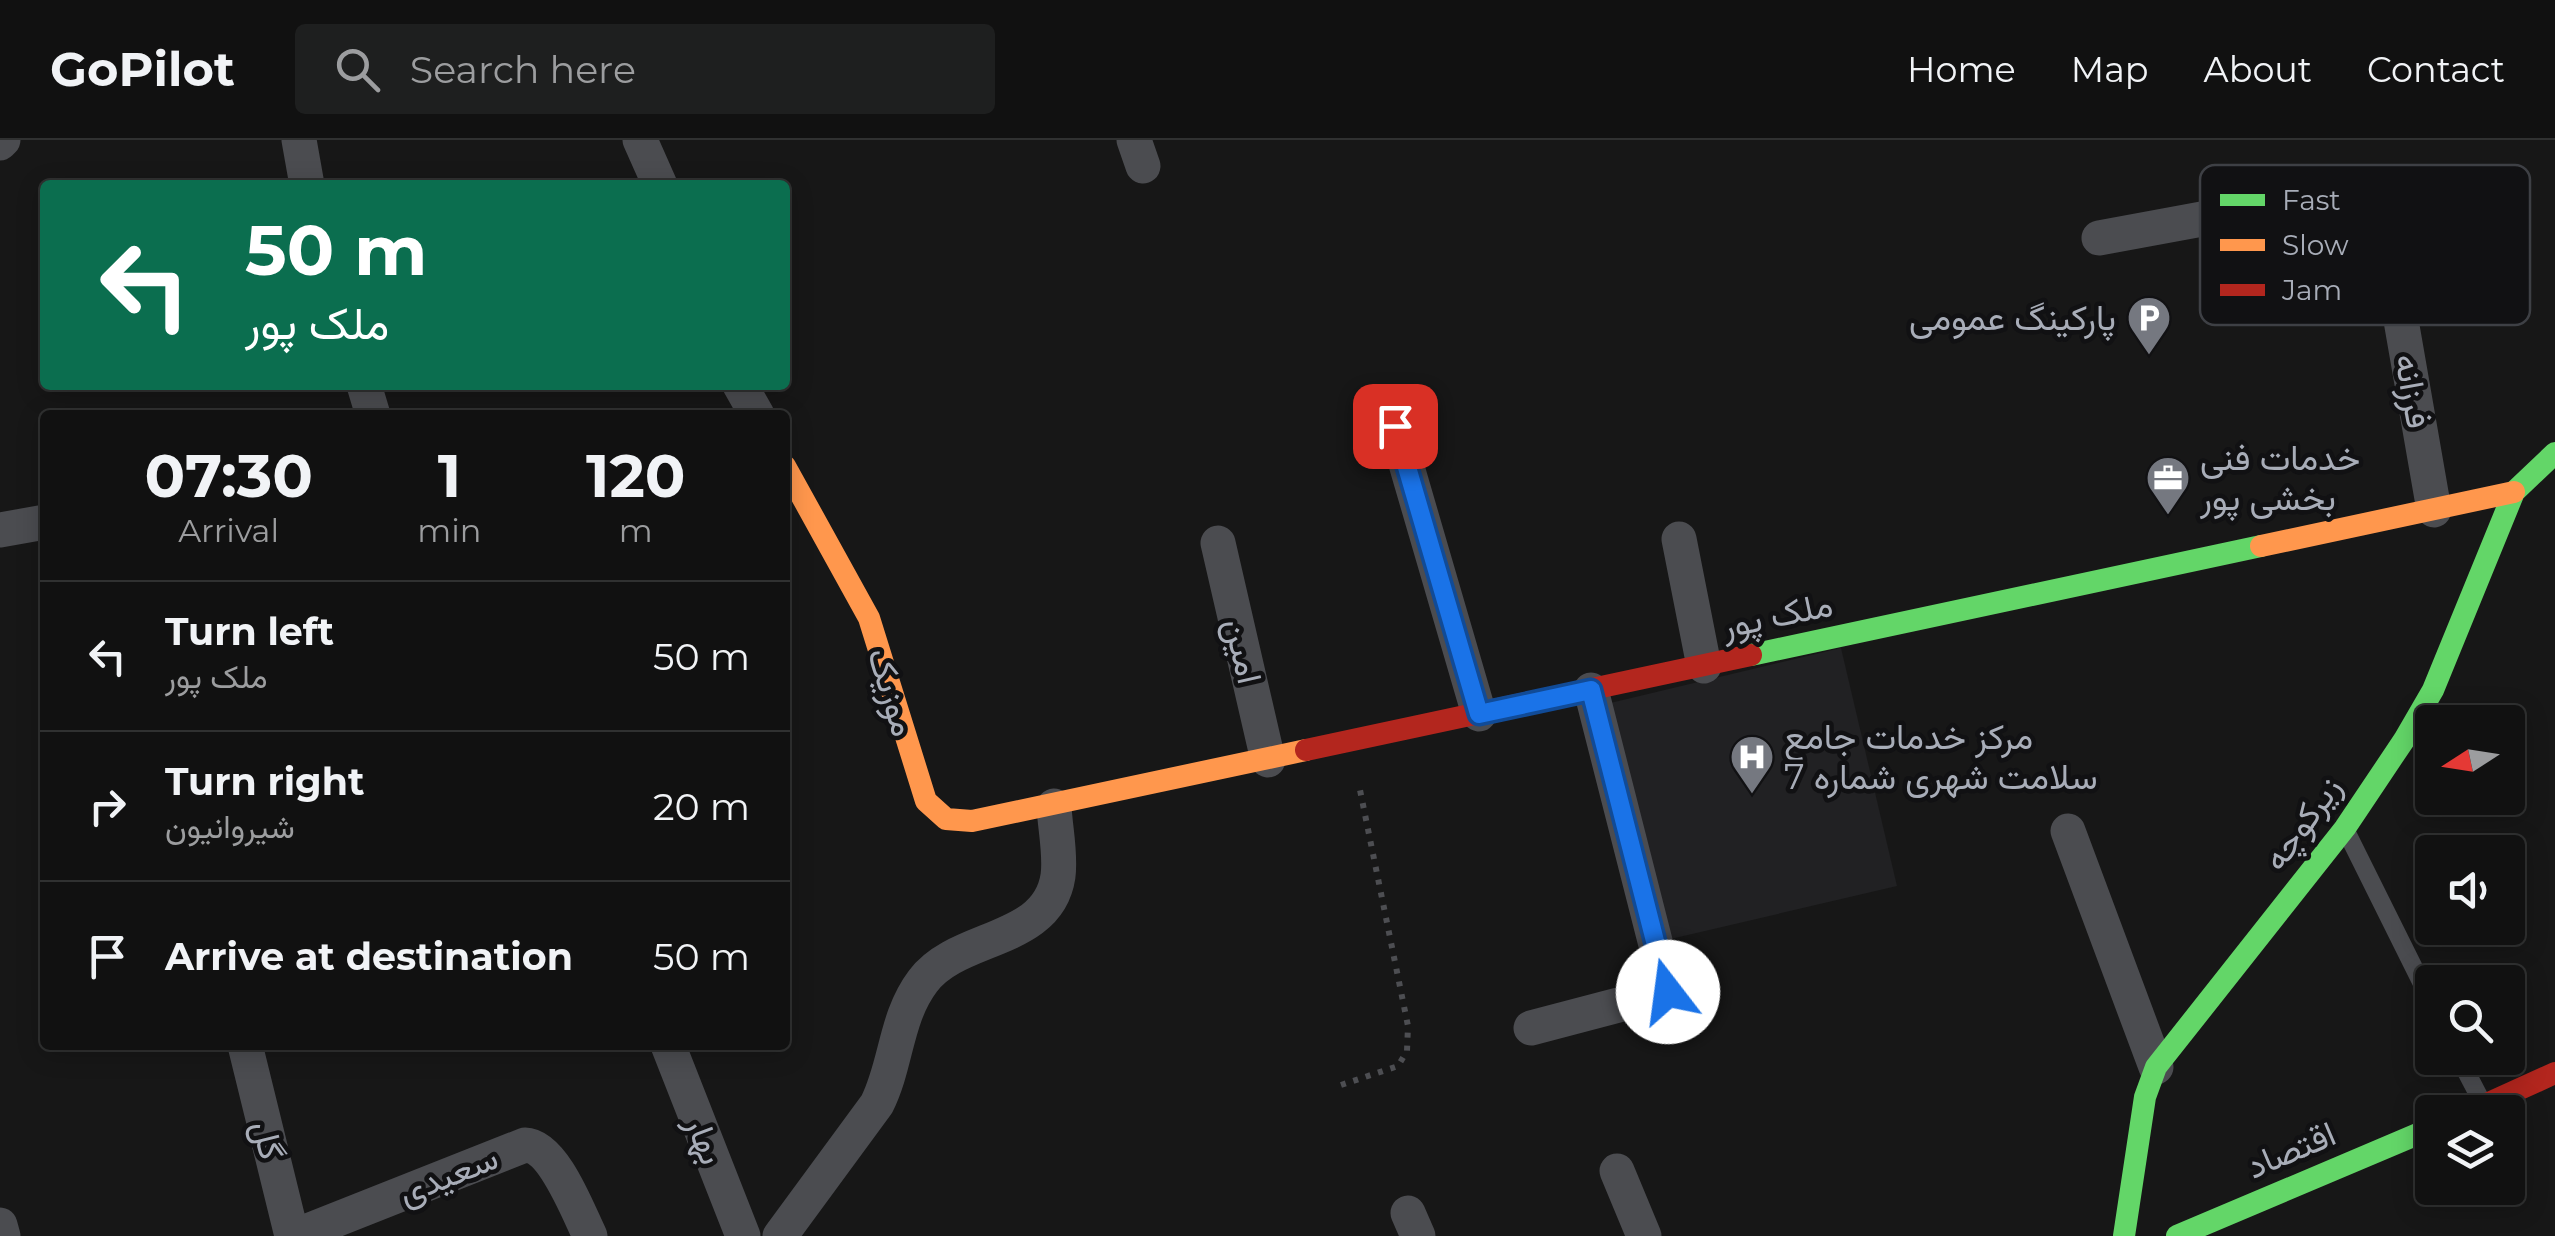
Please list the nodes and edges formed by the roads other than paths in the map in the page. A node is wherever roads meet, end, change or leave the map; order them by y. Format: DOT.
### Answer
graph roads {
  1 [pos="299,140"];
  2 [pos="640,140"];
  3 [pos="305,180"];
  4 [pos="658,180"];
  5 [pos="2200,219"];
  6 [pos="2099,238"];
  7 [pos="2402,325"];
  8 [pos="1395,426"];
  9 [pos="2555,453"];
  10 [pos="790,475"];
  11 [pos="2514,492"];
  12 [pos="2434,510"];
  13 [pos="40,523"];
  14 [pos="0,530"];
  15 [pos="1679,540"];
  16 [pos="1218,542"];
  17 [pos="1704,666"];
  18 [pos="1591,690"];
  19 [pos="1479,714"];
  20 [pos="1268,760"];
  21 [pos="1054,806"];
  22 [pos="2345,828"];
  23 [pos="2068,831"];
  24 [pos="2415,970"];
  25 [pos="1531,1028"];
  26 [pos="247,1050"];
  27 [pos="670,1050"];
  28 [pos="2156,1067"];
  29 [pos="2555,1073"];
  30 [pos="2507,1095"];
  31 [pos="2415,1135"];
  32 [pos="1617,1170"];
  33 [pos="0,1225"];
  34 [pos="2,1236"];
  35 [pos="293,1236"];
  36 [pos="590,1236"];
  37 [pos="743,1236"];
  38 [pos="780,1236"];
  39 [pos="1644,1236"];
  40 [pos="2124,1236"];
  41 [pos="2177,1236"];
  1 -- 3 [label="street"];
  2 -- 4 [label="street"];
  5 -- 6 [label="street, فرزانه"];
  7 -- 12 [label="street, فرزانه"];
  8 -- 19 [label="street"];
  9 -- 11 [label="street, زیرکوچه"];
  10 -- 21 [label="street, موزیک"];
  11 -- 12 [label="street, ملک پور"];
  11 -- 22 [label="street, زیرکوچه"];
  12 -- 17 [label="street, ملک پور"];
  13 -- 14 [label="street"];
  15 -- 17 [label="street"];
  16 -- 20 [label="street, امین"];
  17 -- 18 [label="street, ملک پور"];
  18 -- 19 [label="street, ملک پور"];
  18 -- 25 [label="street"];
  19 -- 20 [label="street, ملک پور"];
  20 -- 21 [label="street, ملک پور"];
  21 -- 38 [label="street"];
  22 -- 24 [label="lane"];
  22 -- 28 [label="street, زیرکوچه"];
  23 -- 28 [label="street"];
  26 -- 35 [label="street, گل"];
  27 -- 37 [label="street, بهار"];
  28 -- 40 [label="street, زیرکوچه"];
  29 -- 30 [label="street"];
  31 -- 41 [label="street, اقتصاد"];
  32 -- 39 [label="street"];
  33 -- 34 [label="street"];
  35 -- 36 [label="street, سعیدی"];
}
